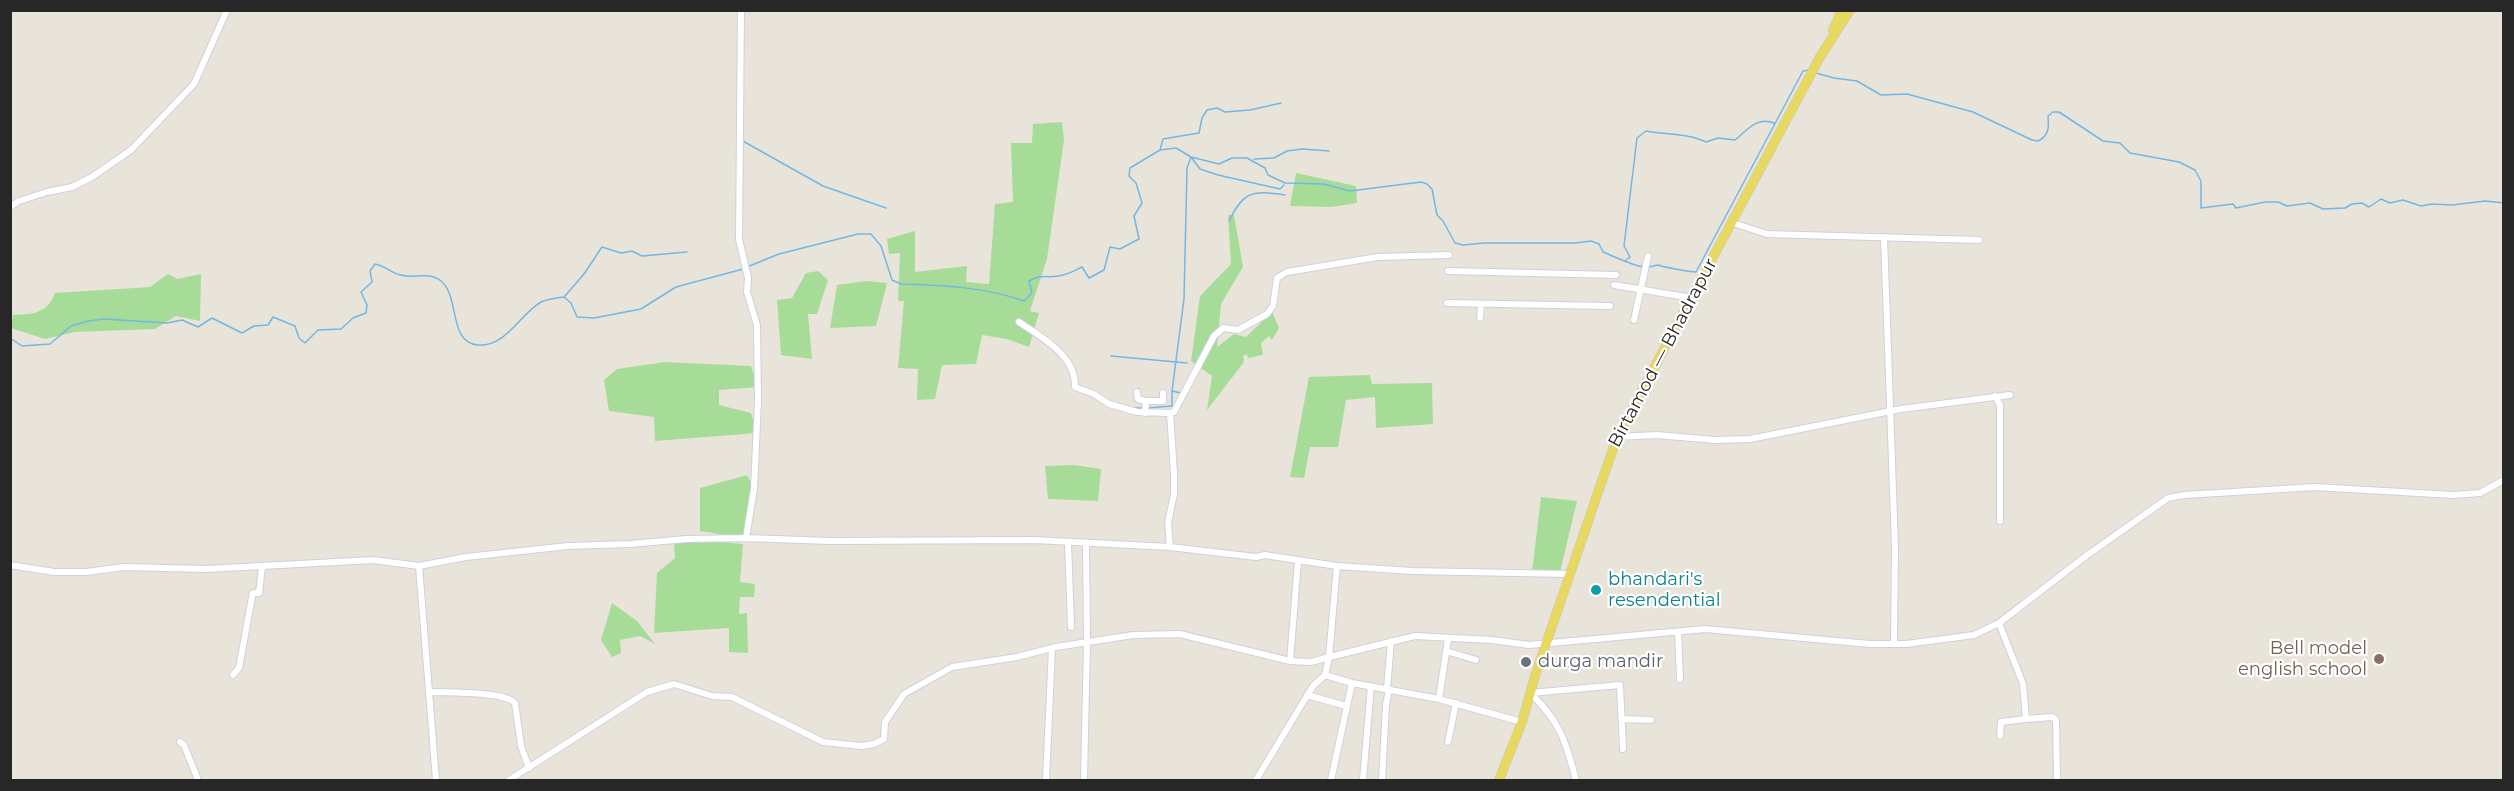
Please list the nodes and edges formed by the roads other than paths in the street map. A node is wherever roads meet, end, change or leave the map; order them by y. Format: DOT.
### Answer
graph roads {
  1 [pos="227,10"];
  2 [pos="741,10"];
  3 [pos="1842,10"];
  4 [pos="1850,10"];
  5 [pos="1828,43"];
  6 [pos="10,207"];
  7 [pos="1732,223"];
  8 [pos="1884,237"];
  9 [pos="1979,240"];
  10 [pos="1449,255"];
  11 [pos="1648,256"];
  12 [pos="1448,271"];
  13 [pos="1616,275"];
  14 [pos="1614,285"];
  15 [pos="1641,289"];
  16 [pos="1692,298"];
  17 [pos="1448,303"];
  18 [pos="1481,304"];
  19 [pos="1610,306"];
  20 [pos="1480,318"];
  21 [pos="1634,320"];
  22 [pos="1019,322"];
  23 [pos="1137,392"];
  24 [pos="1163,393"];
  25 [pos="2010,395"];
  26 [pos="1995,396"];
  27 [pos="1146,401"];
  28 [pos="1889,411"];
  29 [pos="1145,413"];
  30 [pos="1170,413"];
  31 [pos="1617,437"];
  32 [pos="2504,480"];
  33 [pos="2000,521"];
  34 [pos="746,538"];
  35 [pos="1068,542"];
  36 [pos="1086,543"];
  37 [pos="1170,547"];
  38 [pos="1298,561"];
  39 [pos="10,565"];
  40 [pos="418,566"];
  41 [pos="1336,566"];
  42 [pos="262,567"];
  43 [pos="1570,574"];
  44 [pos="1999,622"];
  45 [pos="1071,627"];
  46 [pos="1678,632"];
  47 [pos="1448,639"];
  48 [pos="1391,641"];
  49 [pos="1087,642"];
  50 [pos="1546,644"];
  51 [pos="1894,644"];
  52 [pos="1052,648"];
  53 [pos="1446,651"];
  54 [pos="1329,657"];
  55 [pos="1476,660"];
  56 [pos="1290,662"];
  57 [pos="233,675"];
  58 [pos="1325,675"];
  59 [pos="1680,679"];
  60 [pos="1352,682"];
  61 [pos="1371,686"];
  62 [pos="1388,689"];
  63 [pos="429,692"];
  64 [pos="1530,693"];
  65 [pos="1307,695"];
  66 [pos="1439,699"];
  67 [pos="1456,703"];
  68 [pos="1346,706"];
  69 [pos="1622,719"];
  70 [pos="2026,719"];
  71 [pos="1652,720"];
  72 [pos="1522,722"];
  73 [pos="2000,736"];
  74 [pos="180,742"];
  75 [pos="1448,742"];
  76 [pos="1623,749"];
  77 [pos="529,768"];
  78 [pos="198,780"];
  79 [pos="436,780"];
  80 [pos="509,780"];
  81 [pos="1046,780"];
  82 [pos="1084,780"];
  83 [pos="1256,780"];
  84 [pos="1331,780"];
  85 [pos="1363,780"];
  86 [pos="1382,780"];
  87 [pos="1499,780"];
  88 [pos="1576,780"];
  89 [pos="2057,780"];
  1 -- 6 [label="street"];
  2 -- 34 [label="street"];
  3 -- 5 [label="main road, Birtamod — Bhadrapur"];
  4 -- 5 [label="main road, Birtamod — Bhadrapur"];
  5 -- 7 [label="main road, Birtamod — Bhadrapur"];
  7 -- 8 [label="street"];
  7 -- 16 [label="main road, Birtamod — Bhadrapur"];
  8 -- 9 [label="street"];
  8 -- 28 [label="street"];
  10 -- 30 [label="street"];
  11 -- 15 [label="street"];
  12 -- 13 [label="street"];
  14 -- 15 [label="street"];
  15 -- 16 [label="street"];
  15 -- 21 [label="street"];
  16 -- 31 [label="main road, Birtamod — Bhadrapur"];
  17 -- 18 [label="street"];
  18 -- 19 [label="street"];
  18 -- 20 [label="street"];
  22 -- 29 [label="street"];
  23 -- 27 [label="street"];
  24 -- 27 [label="street"];
  25 -- 26 [label="street"];
  26 -- 28 [label="street"];
  26 -- 33 [label="street"];
  27 -- 29 [label="street"];
  28 -- 31 [label="street"];
  28 -- 51 [label="street"];
  29 -- 30 [label="street"];
  30 -- 37 [label="street"];
  31 -- 43 [label="main road, Birtamod — Bhadrapur"];
  32 -- 44 [label="street"];
  34 -- 35 [label="street"];
  34 -- 40 [label="street"];
  35 -- 36 [label="street"];
  35 -- 45 [label="street"];
  36 -- 37 [label="street"];
  36 -- 49 [label="street"];
  37 -- 38 [label="street"];
  38 -- 41 [label="street"];
  38 -- 56 [label="street"];
  39 -- 42 [label="street"];
  40 -- 42 [label="street"];
  40 -- 63 [label="street"];
  41 -- 43 [label="street"];
  41 -- 54 [label="street"];
  42 -- 57 [label="street"];
  43 -- 50 [label="main road, Birtamod — Bhadrapur"];
  44 -- 51 [label="street"];
  44 -- 70 [label="street"];
  46 -- 50 [label="street"];
  46 -- 51 [label="street"];
  46 -- 59 [label="street"];
  47 -- 48 [label="street"];
  47 -- 50 [label="street"];
  47 -- 53 [label="street"];
  48 -- 54 [label="street"];
  48 -- 62 [label="street"];
  49 -- 52 [label="street"];
  49 -- 56 [label="street"];
  49 -- 82 [label="street"];
  50 -- 64 [label="main road, Birtamod — Bhadrapur"];
  52 -- 77 [label="street"];
  52 -- 81 [label="street"];
  53 -- 55 [label="street"];
  53 -- 66 [label="street"];
  54 -- 56 [label="street"];
  54 -- 58 [label="street"];
  58 -- 60 [label="street"];
  58 -- 65 [label="street"];
  60 -- 61 [label="street"];
  60 -- 68 [label="street"];
  61 -- 62 [label="street"];
  61 -- 85 [label="street"];
  62 -- 66 [label="street"];
  62 -- 86 [label="street"];
  63 -- 77 [label="street"];
  63 -- 79 [label="street"];
  64 -- 69 [label="street"];
  64 -- 72 [label="main road, Birtamod — Bhadrapur"];
  64 -- 88 [label="street"];
  65 -- 68 [label="street"];
  65 -- 83 [label="street"];
  66 -- 67 [label="street"];
  67 -- 72 [label="street"];
  67 -- 75 [label="street"];
  68 -- 84 [label="street"];
  69 -- 71 [label="street"];
  69 -- 76 [label="street"];
  70 -- 73 [label="street"];
  70 -- 89 [label="street"];
  72 -- 87 [label="main road, Birtamod — Bhadrapur"];
  74 -- 78 [label="street"];
  77 -- 80 [label="street"];
}
